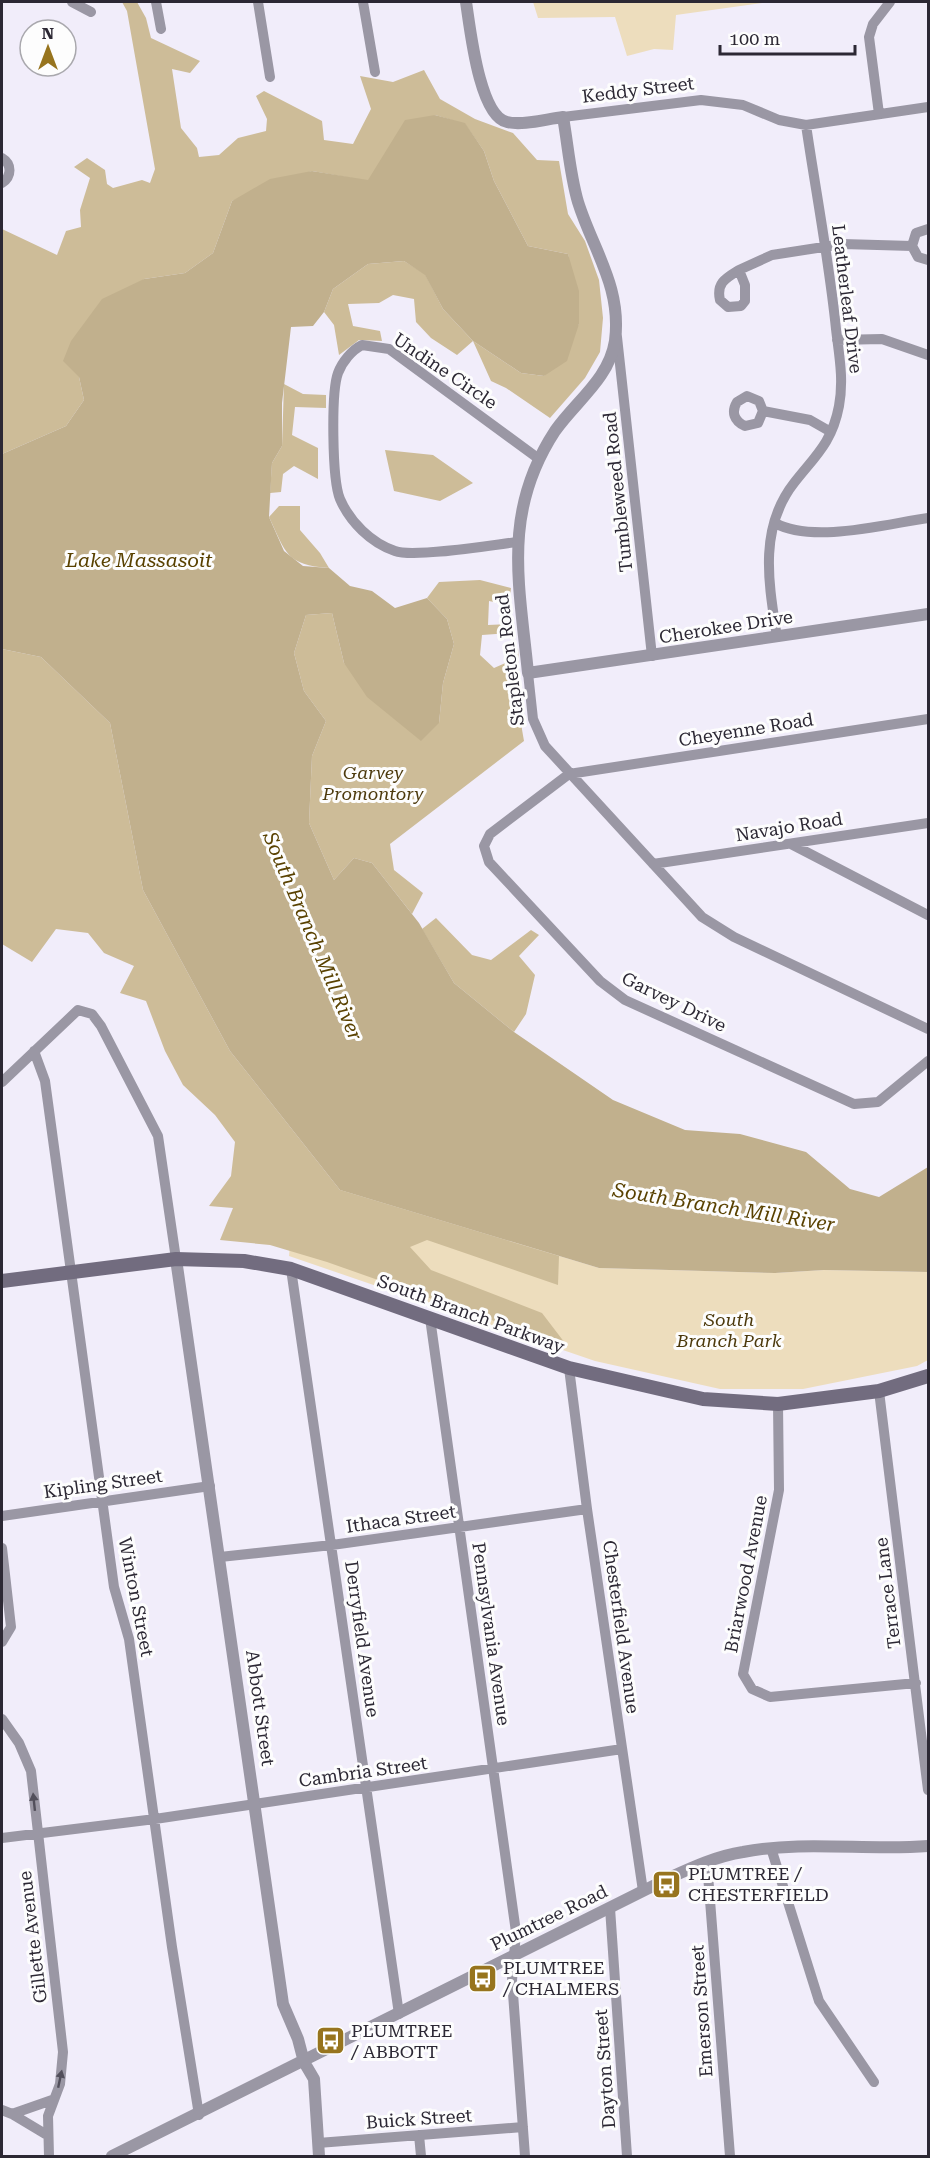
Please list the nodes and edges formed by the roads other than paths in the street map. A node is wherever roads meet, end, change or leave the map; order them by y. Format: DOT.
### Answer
graph roads {
  1 [pos="72,2"];
  2 [pos="156,2"];
  3 [pos="258,2"];
  4 [pos="363,2"];
  5 [pos="466,2"];
  6 [pos="890,2"];
  7 [pos="91,12"];
  8 [pos="161,29"];
  9 [pos="375,72"];
  10 [pos="270,77"];
  11 [pos="928,107"];
  12 [pos="879,114"];
  13 [pos="563,117"];
  14 [pos="806,125"];
  15 [pos="2,158"];
  16 [pos="2,183"];
  17 [pos="928,229"];
  18 [pos="912,246"];
  19 [pos="826,248"];
  20 [pos="928,260"];
  21 [pos="739,270"];
  22 [pos="616,324"];
  23 [pos="837,340"];
  24 [pos="928,355"];
  25 [pos="763,411"];
  26 [pos="831,432"];
  27 [pos="539,459"];
  28 [pos="928,518"];
  29 [pos="775,523"];
  30 [pos="517,542"];
  31 [pos="928,615"];
  32 [pos="777,637"];
  33 [pos="652,656"];
  34 [pos="528,673"];
  35 [pos="928,719"];
  36 [pos="569,774"];
  37 [pos="928,823"];
  38 [pos="791,843"];
  39 [pos="653,864"];
  40 [pos="928,915"];
  41 [pos="928,1029"];
  42 [pos="34,1051"];
  43 [pos="928,1061"];
  44 [pos="2,1082"];
  45 [pos="176,1259"];
  46 [pos="291,1269"];
  47 [pos="70,1273"];
  48 [pos="2,1281"];
  49 [pos="430,1318"];
  50 [pos="570,1368"];
  51 [pos="928,1376"];
  52 [pos="879,1391"];
  53 [pos="778,1404"];
  54 [pos="210,1486"];
  55 [pos="102,1500"];
  56 [pos="587,1509"];
  57 [pos="2,1516"];
  58 [pos="459,1527"];
  59 [pos="332,1545"];
  60 [pos="2,1548"];
  61 [pos="220,1557"];
  62 [pos="2,1642"];
  63 [pos="916,1683"];
  64 [pos="2,1719"];
  65 [pos="6,1733"];
  66 [pos="622,1749"];
  67 [pos="494,1769"];
  68 [pos="368,1788"];
  69 [pos="928,1790"];
  70 [pos="255,1804"];
  71 [pos="155,1819"];
  72 [pos="38,1833"];
  73 [pos="2,1838"];
  74 [pos="928,1846"];
  75 [pos="771,1848"];
  76 [pos="707,1862"];
  77 [pos="643,1891"];
  78 [pos="610,1908"];
  79 [pos="514,1955"];
  80 [pos="399,2014"];
  81 [pos="304,2062"];
  82 [pos="874,2082"];
  83 [pos="52,2100"];
  84 [pos="7,2112"];
  85 [pos="199,2115"];
  86 [pos="523,2127"];
  87 [pos="47,2135"];
  88 [pos="419,2135"];
  89 [pos="318,2143"];
  90 [pos="48,2157"];
  91 [pos="112,2157"];
  92 [pos="319,2157"];
  93 [pos="421,2157"];
  94 [pos="525,2157"];
  95 [pos="627,2157"];
  96 [pos="730,2157"];
  1 -- 7 [label="street"];
  2 -- 8 [label="street"];
  3 -- 10 [label="street"];
  4 -- 9 [label="street"];
  5 -- 13 [label="street, Keddy Street"];
  6 -- 12 [label="street"];
  11 -- 12 [label="street, Keddy Street"];
  12 -- 14 [label="street, Keddy Street"];
  13 -- 14 [label="street, Keddy Street"];
  13 -- 22 [label="street, Stapleton Road"];
  14 -- 19 [label="street, Leatherleaf Drive"];
  15 -- 16 [label="street"];
  17 -- 18 [label="street"];
  18 -- 19 [label="street"];
  18 -- 20 [label="street"];
  19 -- 21 [label="street"];
  19 -- 23 [label="street, Leatherleaf Drive"];
  22 -- 27 [label="street, Stapleton Road"];
  22 -- 33 [label="street, Tumbleweed Road"];
  23 -- 24 [label="street"];
  23 -- 26 [label="street, Leatherleaf Drive"];
  25 -- 26 [label="street"];
  26 -- 29 [label="street, Leatherleaf Drive"];
  27 -- 30 [label="street, Stapleton Road"];
  27 -- 30 [label="street, Undine Circle"];
  28 -- 29 [label="street"];
  29 -- 32 [label="street, Leatherleaf Drive"];
  30 -- 34 [label="street, Stapleton Road"];
  31 -- 32 [label="street, Cherokee Drive"];
  32 -- 33 [label="street, Cherokee Drive"];
  33 -- 34 [label="street, Cherokee Drive"];
  34 -- 36 [label="street, Stapleton Road"];
  35 -- 36 [label="street, Cheyenne Road"];
  36 -- 39 [label="street, Stapleton Road"];
  36 -- 43 [label="street, Garvey Drive"];
  37 -- 38 [label="street, Navajo Road"];
  38 -- 39 [label="street, Navajo Road"];
  38 -- 40 [label="street"];
  39 -- 41 [label="street, Stapleton Road"];
  42 -- 44 [label="street"];
  42 -- 45 [label="street"];
  42 -- 47 [label="street, Winton Street"];
  45 -- 46 [label="main road, South Branch Parkway"];
  45 -- 47 [label="main road, South Branch Parkway"];
  45 -- 54 [label="street, Abbott Street"];
  46 -- 49 [label="main road, South Branch Parkway"];
  46 -- 59 [label="street, Derryfield Avenue"];
  47 -- 48 [label="main road, South Branch Parkway"];
  47 -- 55 [label="street, Winton Street"];
  49 -- 50 [label="main road, South Branch Parkway"];
  49 -- 58 [label="street, Pennsylvania Avenue"];
  50 -- 53 [label="main road, South Branch Parkway"];
  50 -- 56 [label="street, Chesterfield Avenue"];
  51 -- 52 [label="main road, South Branch Parkway"];
  52 -- 53 [label="main road, South Branch Parkway"];
  52 -- 63 [label="street, Terrace Lane"];
  53 -- 63 [label="street, Briarwood Avenue"];
  54 -- 55 [label="street, Kipling Street"];
  54 -- 61 [label="street, Abbott Street"];
  55 -- 57 [label="street, Kipling Street"];
  55 -- 71 [label="street, Winton Street"];
  56 -- 58 [label="street, Ithaca Street"];
  56 -- 66 [label="street, Chesterfield Avenue"];
  58 -- 59 [label="street, Ithaca Street"];
  58 -- 67 [label="street, Pennsylvania Avenue"];
  59 -- 61 [label="street, Ithaca Street"];
  59 -- 68 [label="street, Derryfield Avenue"];
  60 -- 62 [label="street"];
  61 -- 70 [label="street, Abbott Street"];
  63 -- 69 [label="street, Terrace Lane"];
  64 -- 65 [label="street, Gillette Avenue"];
  72 -- 65 [label="street, Gillette Avenue, one-way"];
  66 -- 67 [label="street, Cambria Street"];
  66 -- 77 [label="street, Chesterfield Avenue"];
  67 -- 68 [label="street, Cambria Street"];
  67 -- 79 [label="street, Pennsylvania Avenue"];
  68 -- 70 [label="street, Cambria Street"];
  68 -- 80 [label="street, Derryfield Avenue"];
  70 -- 71 [label="street, Cambria Street"];
  70 -- 81 [label="street, Abbott Street"];
  71 -- 72 [label="street, Cambria Street"];
  71 -- 85 [label="street, Winton Street"];
  72 -- 73 [label="street, Cambria Street"];
  83 -- 72 [label="street, Gillette Avenue, one-way"];
  74 -- 75 [label="street, Plumtree Road"];
  75 -- 76 [label="street, Plumtree Road"];
  75 -- 82 [label="street"];
  76 -- 77 [label="street, Plumtree Road"];
  76 -- 96 [label="street, Emerson Street"];
  77 -- 78 [label="street, Plumtree Road"];
  78 -- 79 [label="street, Plumtree Road"];
  78 -- 95 [label="street, Dayton Street"];
  79 -- 80 [label="street, Plumtree Road"];
  79 -- 86 [label="street, Pennsylvania Avenue"];
  80 -- 81 [label="street, Plumtree Road"];
  81 -- 85 [label="street, Plumtree Road"];
  81 -- 89 [label="street, Abbott Street"];
  83 -- 84 [label="street"];
  83 -- 87 [label="street, Gillette Avenue"];
  84 -- 87 [label="street"];
  85 -- 91 [label="street, Plumtree Road"];
  86 -- 88 [label="street, Buick Street"];
  86 -- 94 [label="street, Pennsylvania Avenue"];
  87 -- 90 [label="street, Gillette Avenue"];
  88 -- 89 [label="street, Buick Street"];
  88 -- 93 [label="street"];
  89 -- 92 [label="street, Abbott Street"];
}
